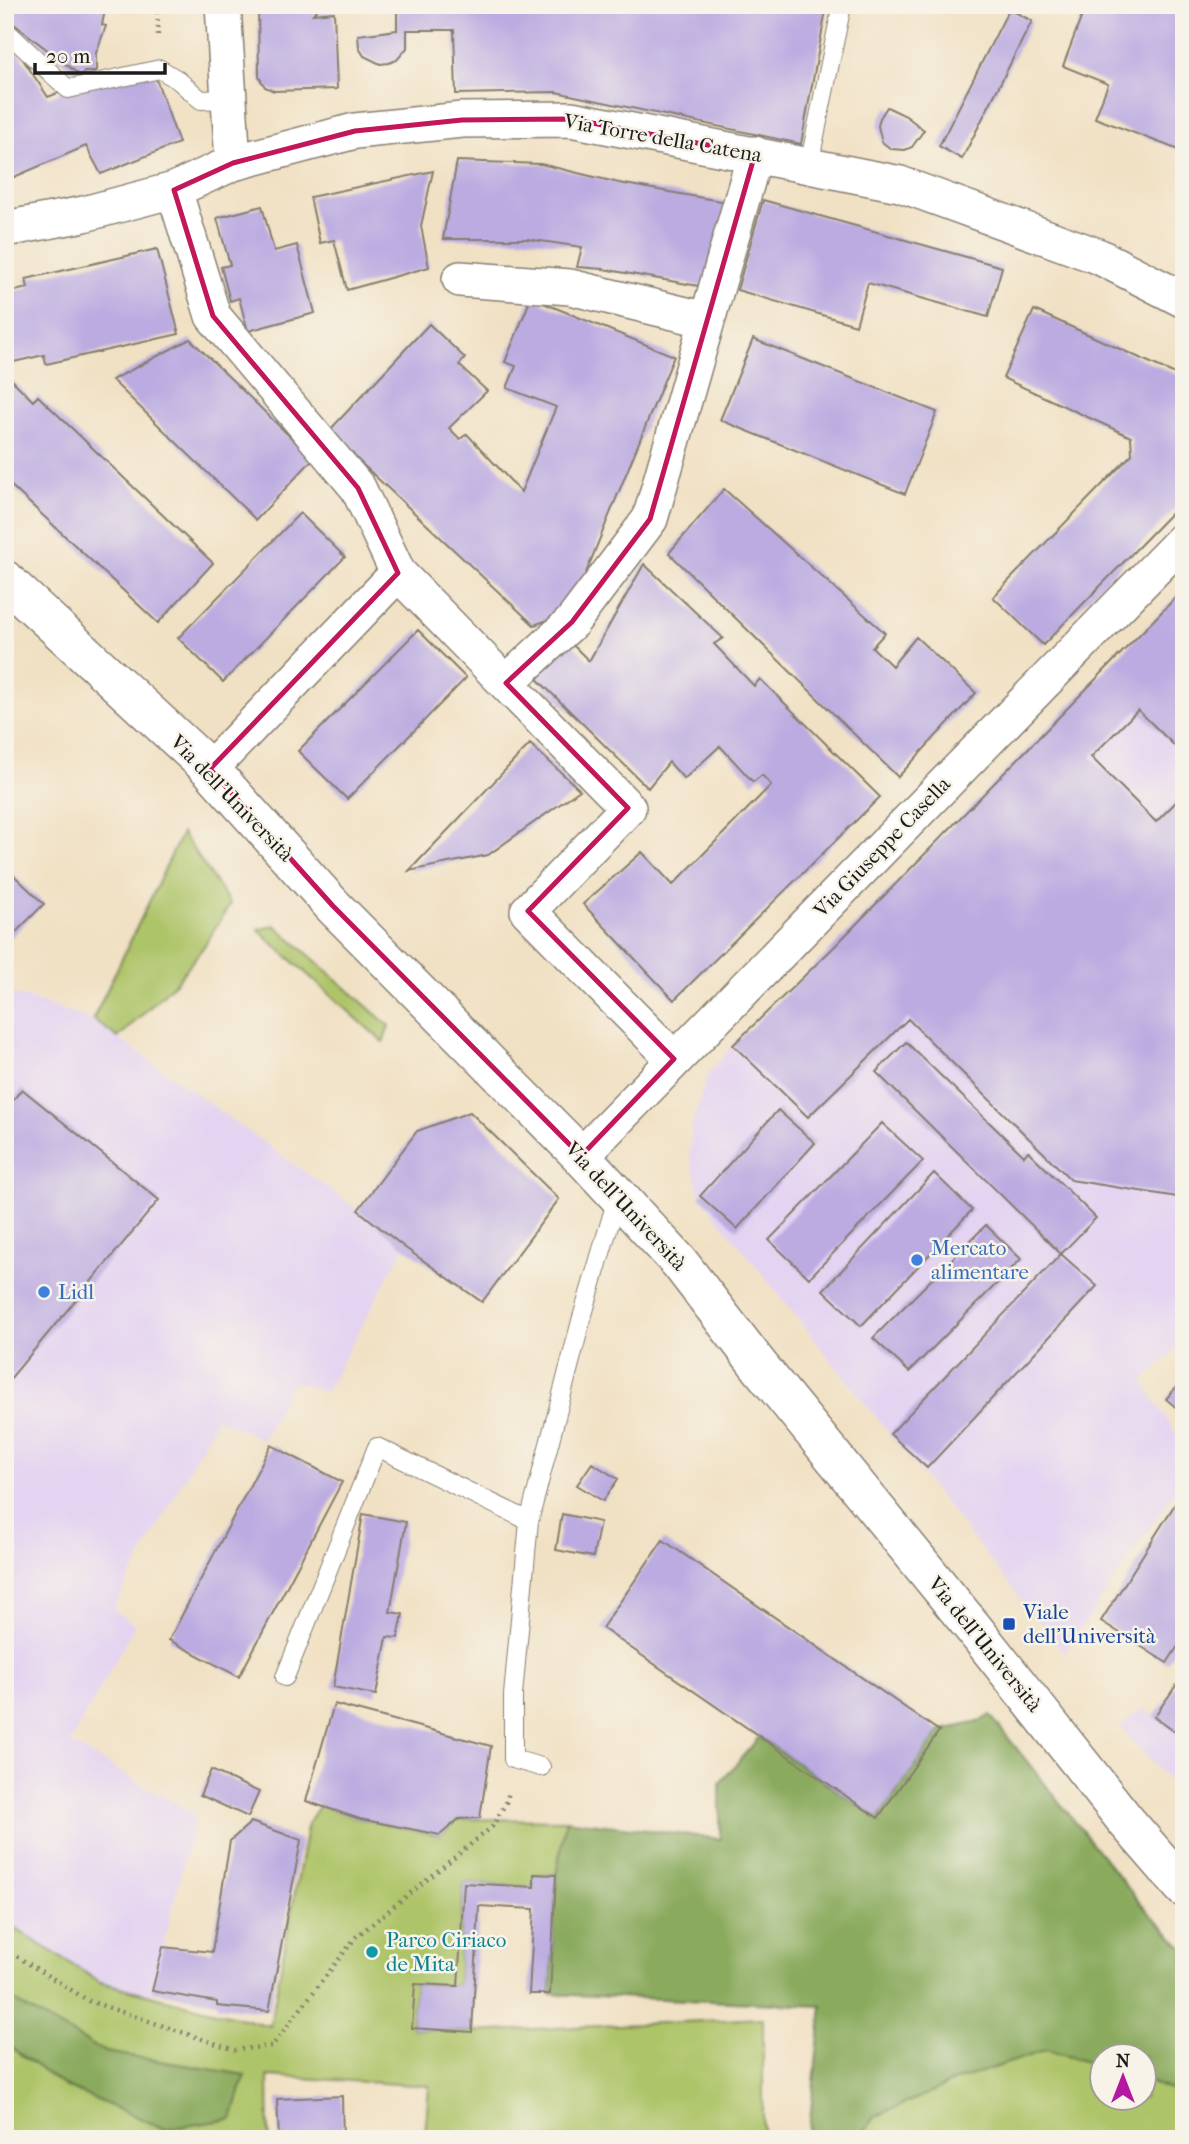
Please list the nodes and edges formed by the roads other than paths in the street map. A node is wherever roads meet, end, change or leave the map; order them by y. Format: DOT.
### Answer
graph roads {
  1 [pos="223,5"];
  2 [pos="842,5"];
  3 [pos="5,30"];
  4 [pos="227,99"];
  5 [pos="755,154"];
  6 [pos="233,163"];
  7 [pos="809,165"];
  8 [pos="174,190"];
  9 [pos="5,229"];
  10 [pos="460,279"];
  11 [pos="1184,300"];
  12 [pos="707,320"];
  13 [pos="1184,539"];
  14 [pos="398,573"];
  15 [pos="5,580"];
  16 [pos="506,683"];
  17 [pos="210,769"];
  18 [pos="674,1059"];
  19 [pos="581,1156"];
  20 [pos="618,1195"];
  21 [pos="529,1521"];
  22 [pos="285,1677"];
  23 [pos="541,1767"];
  24 [pos="1184,1888"];
  1 -- 4 [label="street"];
  2 -- 7 [label="lane"];
  3 -- 4 [label="lane"];
  4 -- 6 [label="street"];
  5 -- 6 [label="street, Via Torre della Catena"];
  5 -- 7 [label="street, Via Torre della Catena"];
  5 -- 12 [label="street"];
  6 -- 8 [label="street, Via Torre della Catena"];
  7 -- 11 [label="street, Via Torre della Catena"];
  8 -- 9 [label="street, Via Torre della Catena"];
  8 -- 14 [label="street"];
  10 -- 12 [label="street"];
  12 -- 16 [label="street"];
  13 -- 18 [label="street, Via Giuseppe Casella"];
  14 -- 16 [label="street"];
  14 -- 17 [label="street"];
  15 -- 17 [label="street, Via dell'Università"];
  16 -- 18 [label="street"];
  17 -- 19 [label="street, Via dell'Università"];
  18 -- 19 [label="street, Via Giuseppe Casella"];
  19 -- 20 [label="street, Via dell'Università"];
  20 -- 21 [label="lane"];
  20 -- 24 [label="street, Via dell'Università"];
  21 -- 22 [label="lane"];
  21 -- 23 [label="lane"];
}
